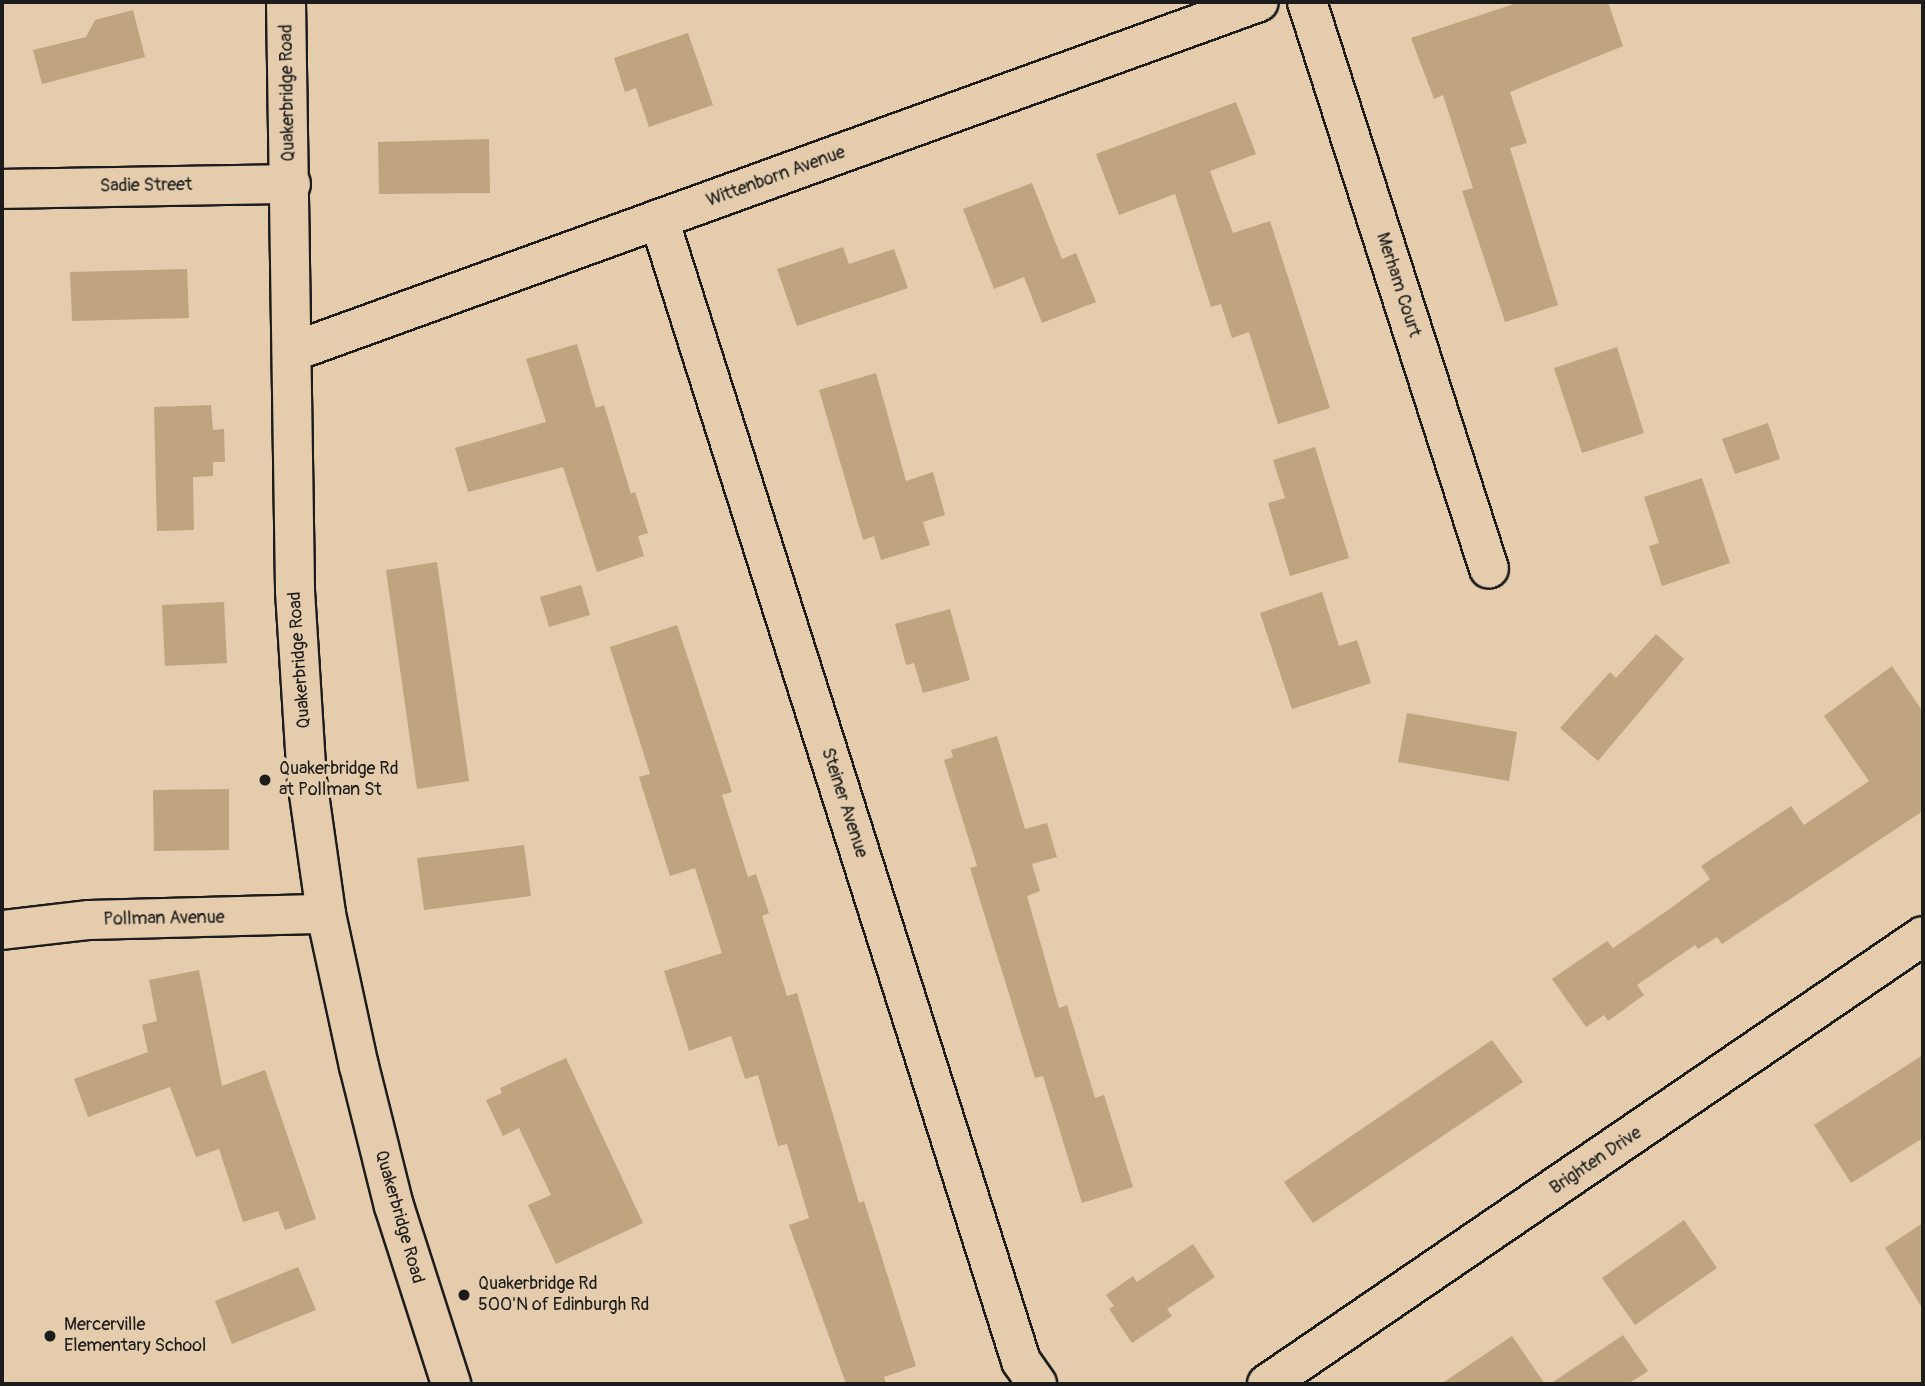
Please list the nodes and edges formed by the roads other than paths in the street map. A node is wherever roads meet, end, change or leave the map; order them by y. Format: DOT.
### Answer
graph roads {
  1 [pos="286,2"];
  2 [pos="1259,2"];
  3 [pos="1307,2"];
  4 [pos="291,184"];
  5 [pos="2,188"];
  6 [pos="659,219"];
  7 [pos="292,352"];
  8 [pos="1489,569"];
  9 [pos="326,914"];
  10 [pos="2,930"];
  11 [pos="1923,936"];
  12 [pos="451,1384"];
  13 [pos="1037,1384"];
  14 [pos="1267,1384"];
  1 -- 4 [label="street, Quakerbridge Road"];
  2 -- 6 [label="street, Wittenborn Avenue"];
  3 -- 8 [label="street, Merham Court"];
  4 -- 5 [label="street, Sadie Street"];
  4 -- 7 [label="street, Quakerbridge Road"];
  6 -- 7 [label="street, Wittenborn Avenue"];
  6 -- 13 [label="street, Steiner Avenue"];
  7 -- 9 [label="street, Quakerbridge Road"];
  9 -- 10 [label="street, Pollman Avenue"];
  9 -- 12 [label="street, Quakerbridge Road"];
  11 -- 14 [label="street, Brighten Drive"];
}
